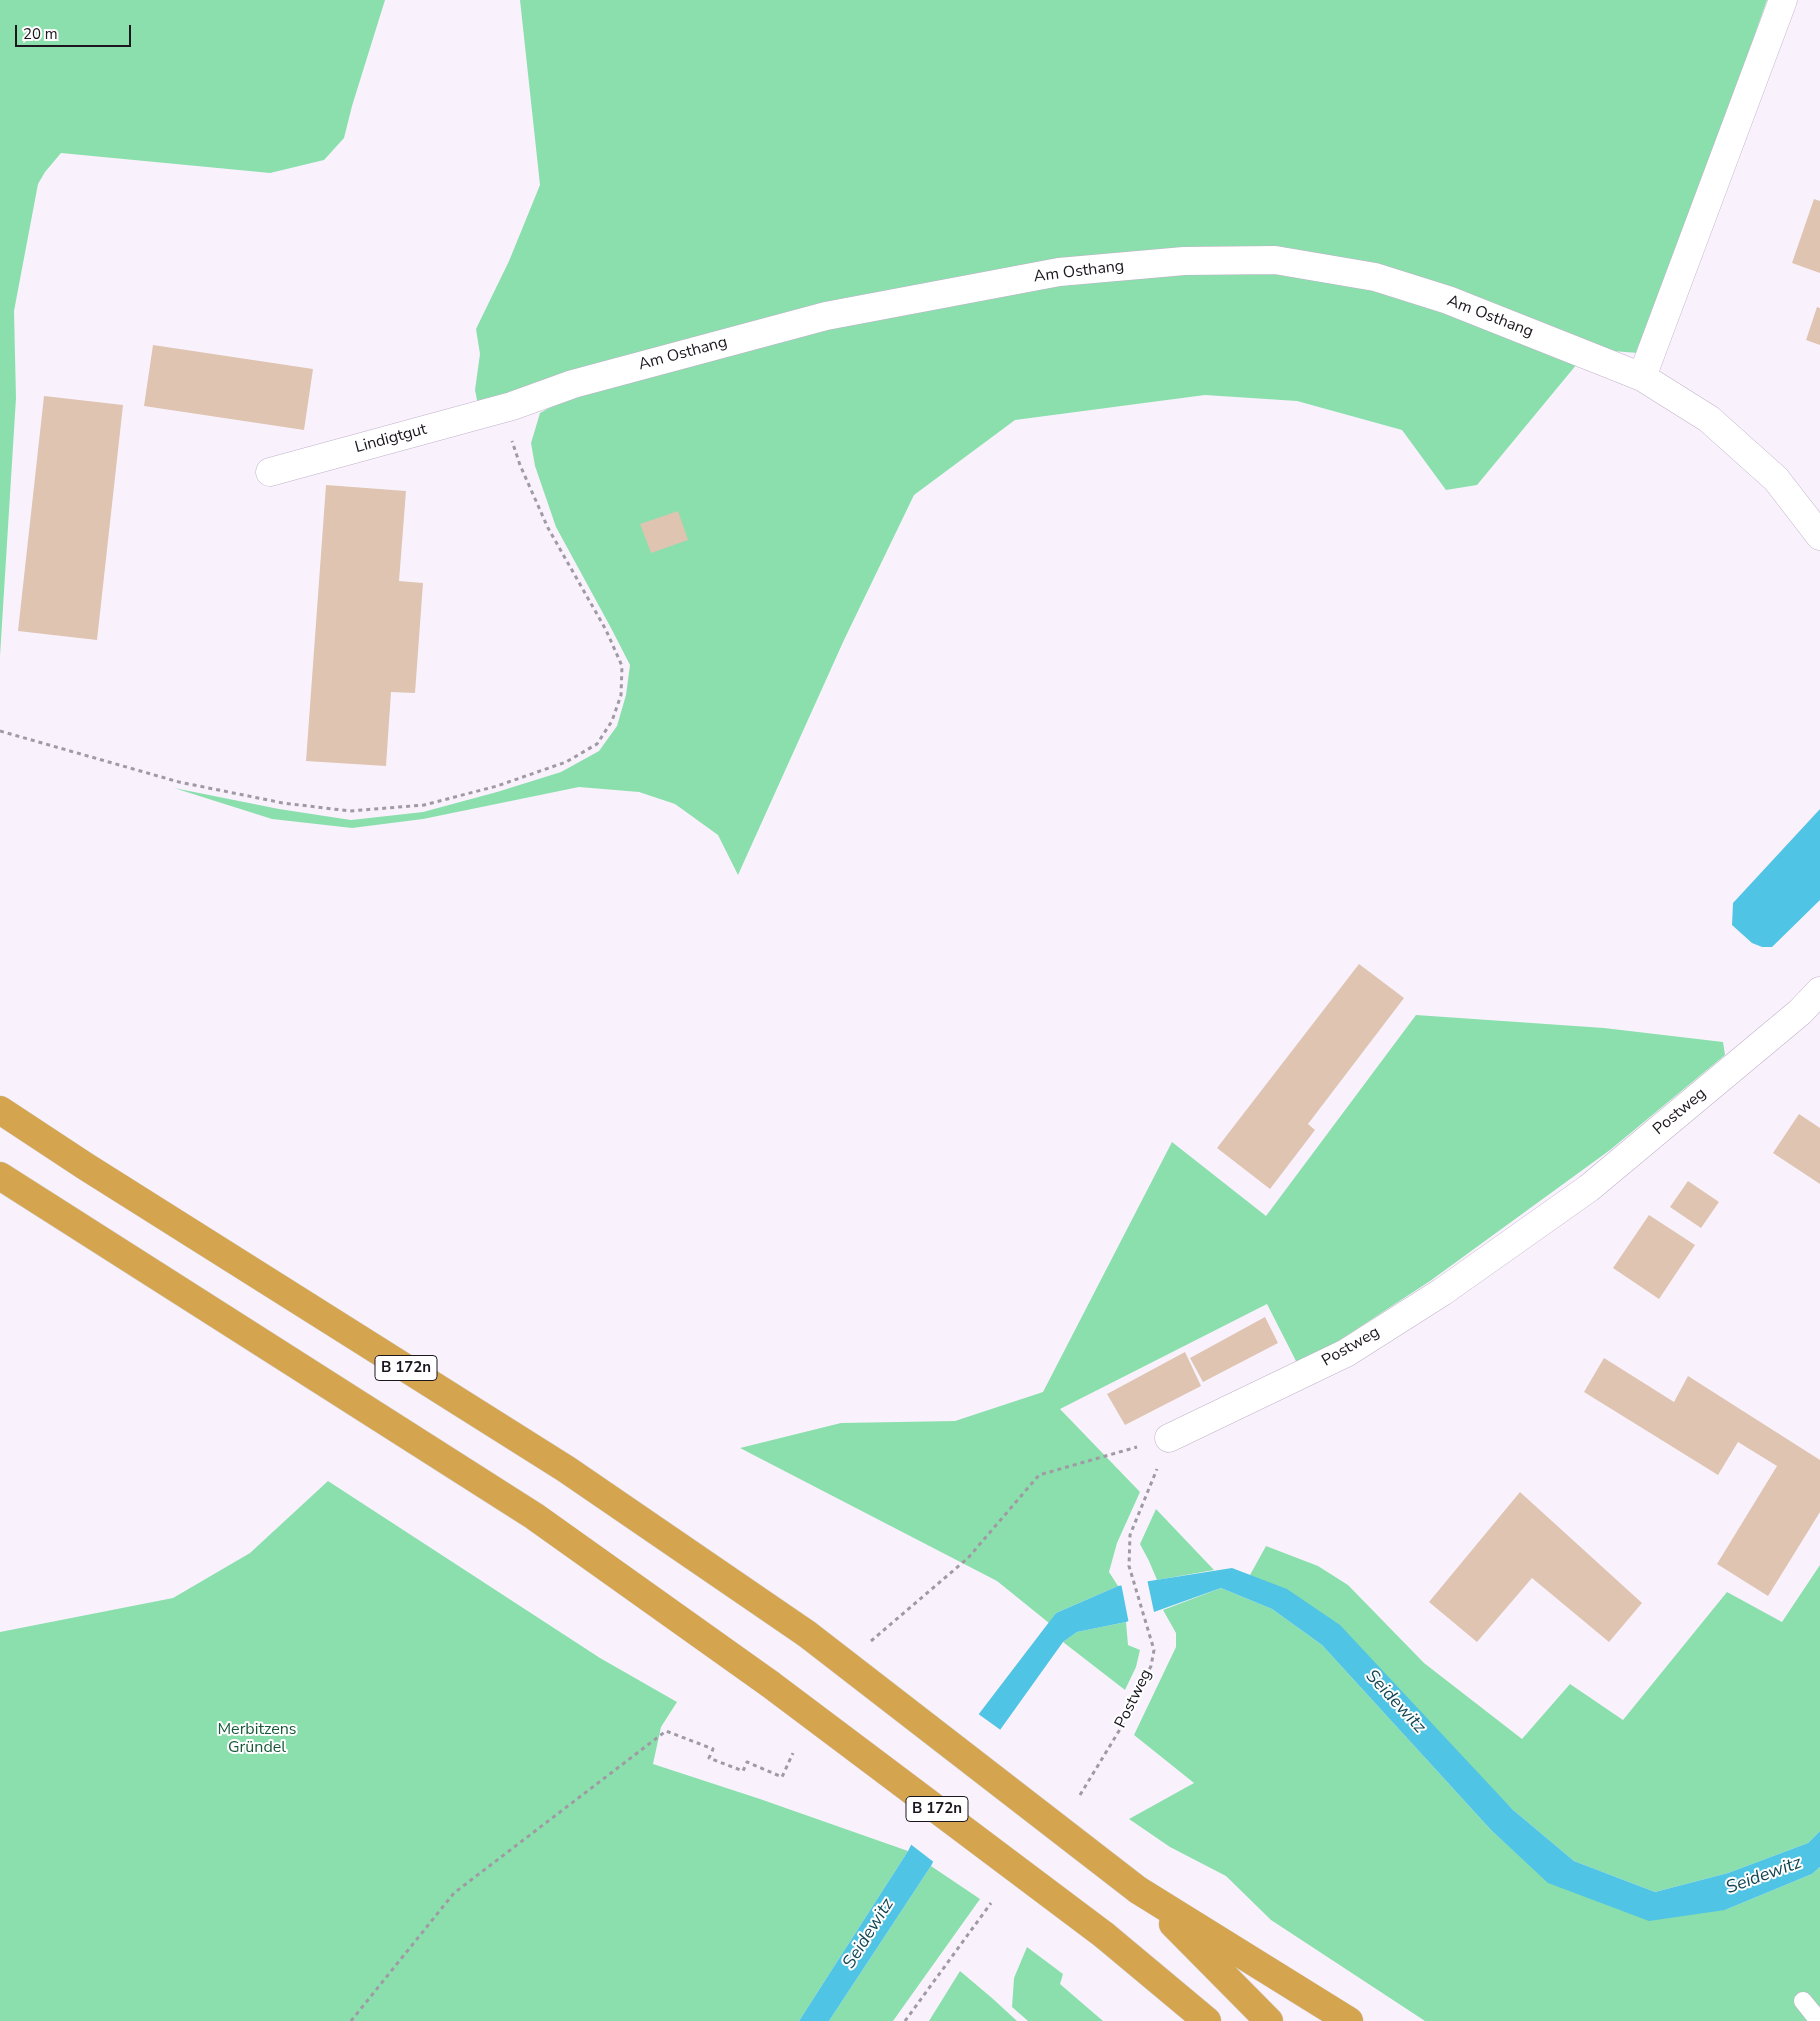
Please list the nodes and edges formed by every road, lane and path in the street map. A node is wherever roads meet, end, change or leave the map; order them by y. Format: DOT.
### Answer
graph roads {
  1 [pos="1783,0"];
  2 [pos="1642,377"];
  3 [pos="512,406"];
  4 [pos="270,472"];
  5 [pos="1820,536"];
  6 [pos="0,731"];
  7 [pos="1820,991"];
  8 [pos="0,1110"];
  9 [pos="0,1176"];
  10 [pos="1169,1438"];
  11 [pos="871,1641"];
  12 [pos="793,1753"];
  13 [pos="1080,1795"];
  14 [pos="1138,1890"];
  15 [pos="991,1903"];
  16 [pos="1104,1935"];
  17 [pos="1803,2001"];
  18 [pos="351,2021"];
  19 [pos="905,2021"];
  20 [pos="1180,2021"];
  21 [pos="1207,2021"];
  22 [pos="1269,2021"];
  23 [pos="1349,2021"];
  24 [pos="1819,2021"];
  1 -- 2 [label="street"];
  2 -- 3 [label="street, Am Osthang"];
  2 -- 5 [label="street, Am Osthang"];
  3 -- 4 [label="street, Lindigtgut"];
  3 -- 6 [label="path"];
  7 -- 10 [label="street, Postweg"];
  8 -- 14 [label="highway, B 172n, bridge"];
  9 -- 16 [label="highway, B 172n, bridge"];
  10 -- 11 [label="path"];
  10 -- 13 [label="path, Postweg"];
  12 -- 18 [label="path"];
  14 -- 22 [label="highway, B 172n"];
  14 -- 23 [label="highway, B 172n"];
  15 -- 19 [label="path"];
  16 -- 20 [label="highway"];
  16 -- 21 [label="highway, B 172n"];
  17 -- 24 [label="lane"];
}
